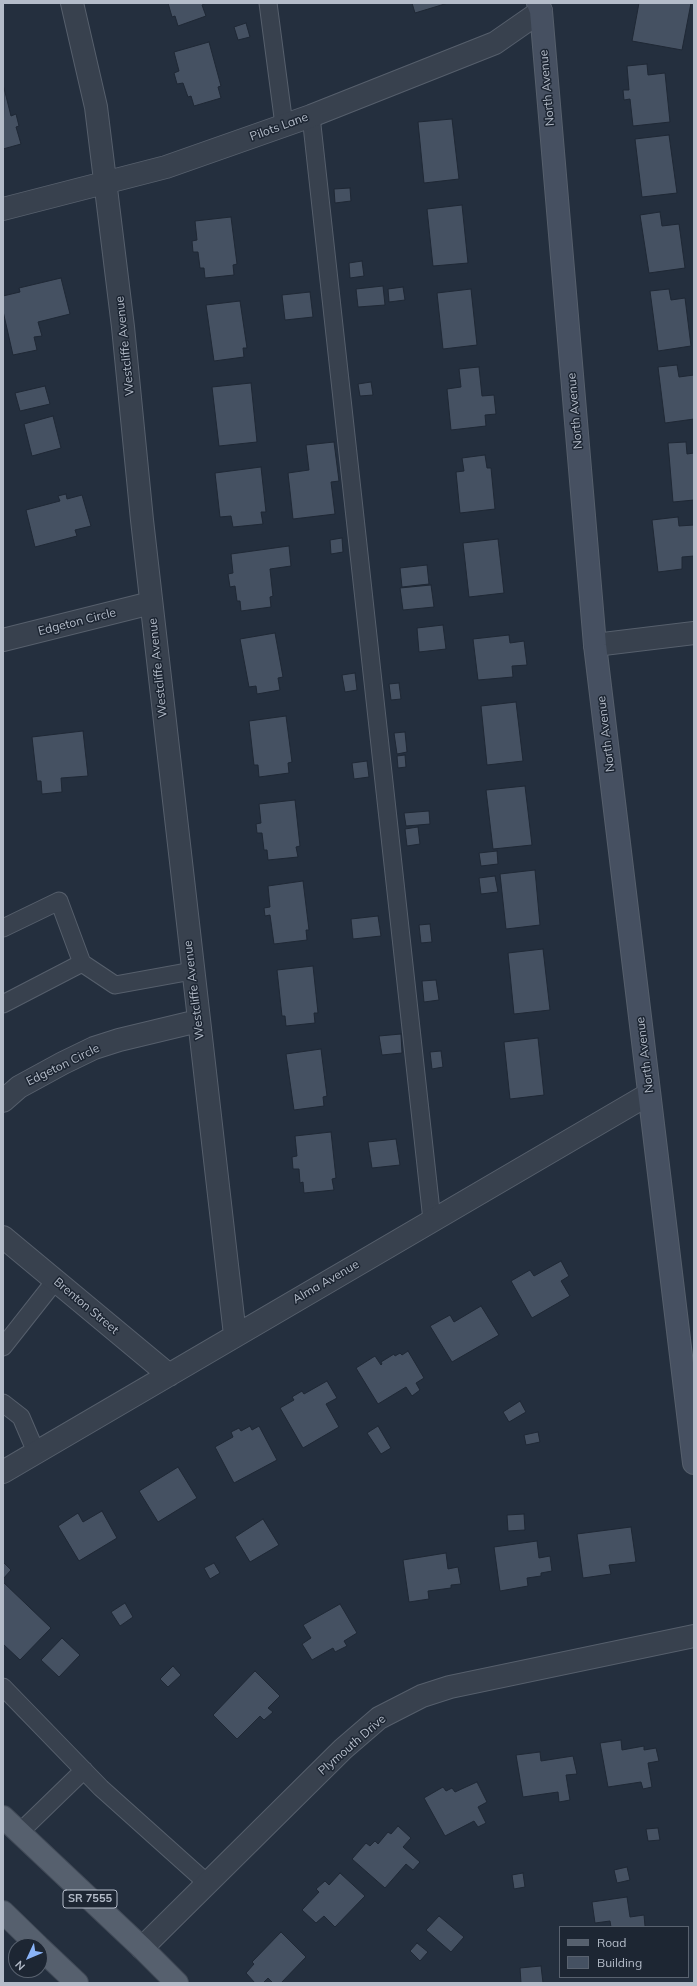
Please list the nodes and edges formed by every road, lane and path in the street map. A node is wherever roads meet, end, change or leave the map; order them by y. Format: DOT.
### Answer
graph roads {
  1 [pos="72,3"];
  2 [pos="268,3"];
  3 [pos="541,6"];
  4 [pos="311,116"];
  5 [pos="284,125"];
  6 [pos="105,182"];
  7 [pos="3,209"];
  8 [pos="151,603"];
  9 [pos="694,633"];
  10 [pos="3,640"];
  11 [pos="595,645"];
  12 [pos="3,928"];
  13 [pos="82,963"];
  14 [pos="192,971"];
  15 [pos="3,1004"];
  16 [pos="198,1021"];
  17 [pos="649,1094"];
  18 [pos="3,1101"];
  19 [pos="432,1220"];
  20 [pos="3,1237"];
  21 [pos="55,1280"];
  22 [pos="235,1335"];
  23 [pos="3,1347"];
  24 [pos="169,1375"];
  25 [pos="3,1403"];
  26 [pos="693,1437"];
  27 [pos="36,1452"];
  28 [pos="694,1464"];
  29 [pos="3,1472"];
  30 [pos="694,1636"];
  31 [pos="3,1687"];
  32 [pos="84,1770"];
  33 [pos="3,1817"];
  34 [pos="20,1833"];
  35 [pos="207,1883"];
  36 [pos="3,1912"];
  37 [pos="30,1938"];
  38 [pos="142,1948"];
  39 [pos="48,1956"];
  40 [pos="77,1983"];
  41 [pos="177,1983"];
  1 -- 6 [label="street, Westcliffe Avenue"];
  2 -- 5 [label="lane"];
  3 -- 4 [label="street, Pilots Lane"];
  3 -- 11 [label="street, North Avenue"];
  4 -- 5 [label="street, Pilots Lane"];
  4 -- 19 [label="lane"];
  5 -- 6 [label="street, Pilots Lane"];
  6 -- 7 [label="street, Pilots Lane"];
  6 -- 8 [label="street, Westcliffe Avenue"];
  8 -- 10 [label="street, Edgeton Circle"];
  8 -- 14 [label="street, Westcliffe Avenue"];
  9 -- 11 [label="street"];
  11 -- 17 [label="street, North Avenue"];
  12 -- 13 [label="lane"];
  13 -- 14 [label="lane"];
  13 -- 15 [label="lane"];
  14 -- 16 [label="street, Westcliffe Avenue"];
  16 -- 18 [label="street, Edgeton Circle"];
  16 -- 22 [label="street, Westcliffe Avenue"];
  17 -- 19 [label="street, Alma Avenue"];
  17 -- 26 [label="street, North Avenue"];
  19 -- 22 [label="street, Alma Avenue"];
  20 -- 21 [label="street, Brenton Street"];
  21 -- 23 [label="lane"];
  21 -- 24 [label="street, Brenton Street"];
  22 -- 24 [label="street, Alma Avenue"];
  24 -- 27 [label="street, Alma Avenue"];
  25 -- 27 [label="lane"];
  26 -- 28 [label="street, North Avenue"];
  27 -- 29 [label="street, Alma Avenue"];
  30 -- 35 [label="street, Plymouth Drive"];
  31 -- 32 [label="lane"];
  32 -- 34 [label="lane"];
  32 -- 35 [label="lane"];
  33 -- 34 [label="main road, SR 7555"];
  34 -- 38 [label="main road, SR 7555"];
  35 -- 38 [label="street, Plymouth Drive"];
  36 -- 37 [label="main road"];
  38 -- 41 [label="main road, SR 7555"];
  39 -- 40 [label="main road"];
}
